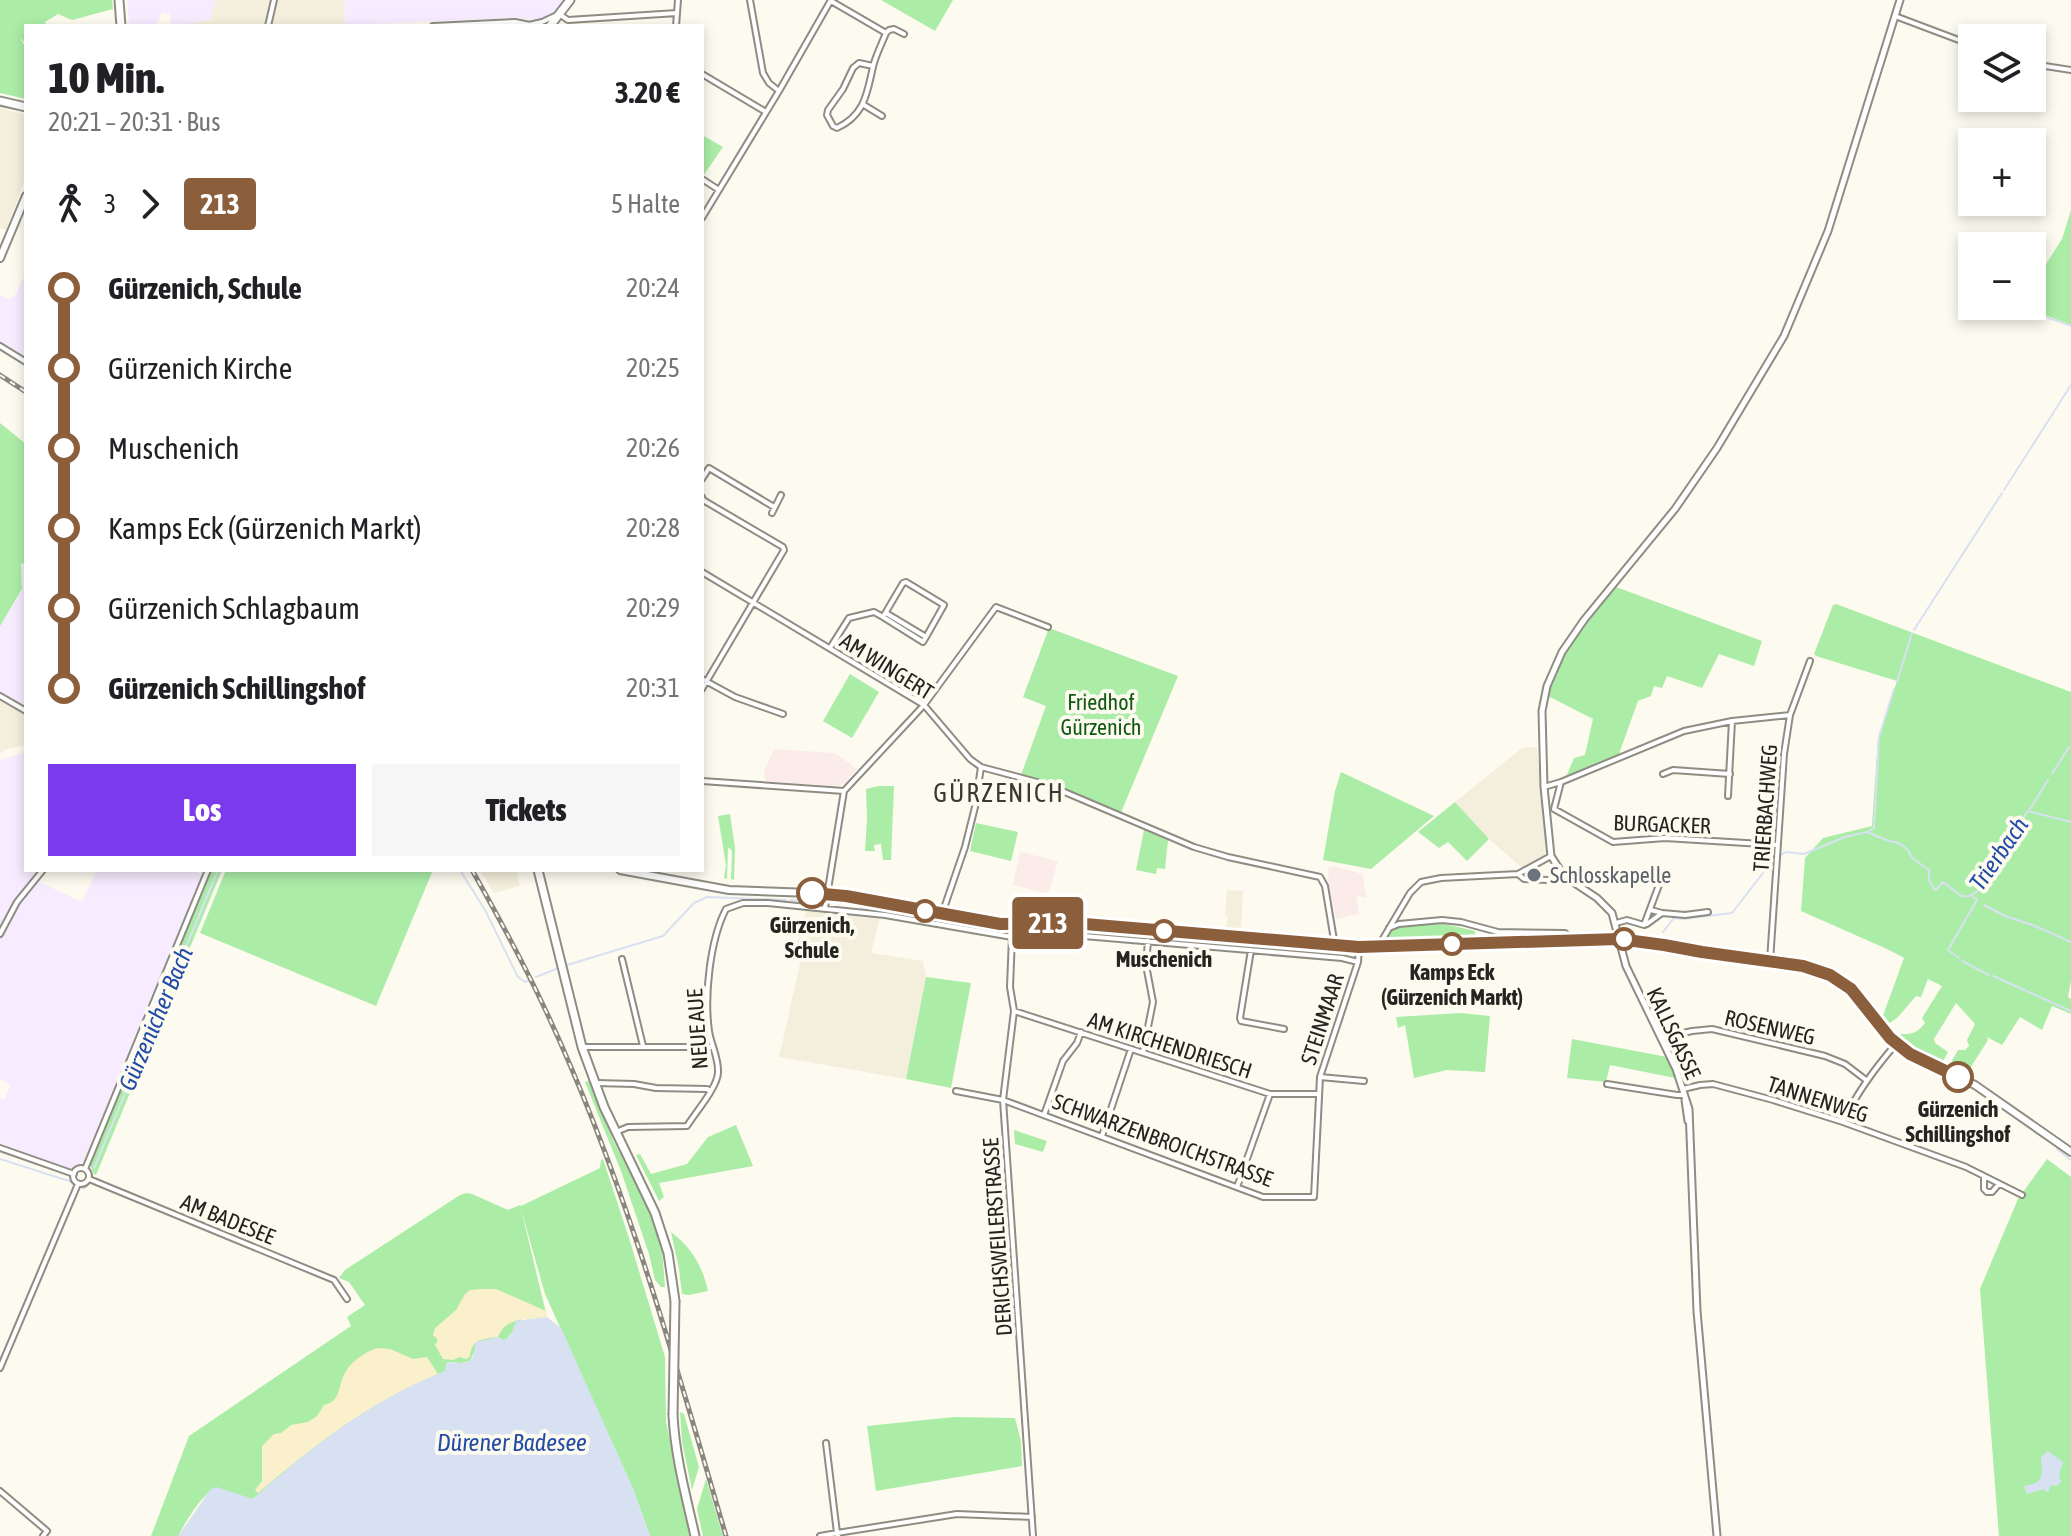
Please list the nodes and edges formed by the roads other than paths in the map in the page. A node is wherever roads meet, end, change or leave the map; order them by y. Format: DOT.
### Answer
graph roads {
  1 [pos="119,0"];
  2 [pos="274,0"];
  3 [pos="570,0"];
  4 [pos="678,0"];
  5 [pos="750,0"];
  6 [pos="1900,0"];
  7 [pos="829,1"];
  8 [pos="677,13"];
  9 [pos="559,14"];
  10 [pos="1895,16"];
  11 [pos="121,24"];
  12 [pos="268,24"];
  13 [pos="474,24"];
  14 [pos="525,24"];
  15 [pos="534,24"];
  16 [pos="552,24"];
  17 [pos="676,24"];
  18 [pos="886,33"];
  19 [pos="904,34"];
  20 [pos="1958,40"];
  21 [pos="873,66"];
  22 [pos="2046,66"];
  23 [pos="2071,70"];
  24 [pos="704,75"];
  25 [pos="779,91"];
  26 [pos="0,101"];
  27 [pos="863,105"];
  28 [pos="24,107"];
  29 [pos="766,112"];
  30 [pos="882,116"];
  31 [pos="704,180"];
  32 [pos="719,190"];
  33 [pos="24,201"];
  34 [pos="704,215"];
  35 [pos="0,258"];
  36 [pos="0,346"];
  37 [pos="24,361"];
  38 [pos="704,476"];
  39 [pos="781,495"];
  40 [pos="704,501"];
  41 [pos="704,573"];
  42 [pos="753,603"];
  43 [pos="884,615"];
  44 [pos="1048,627"];
  45 [pos="830,648"];
  46 [pos="1810,661"];
  47 [pos="704,680"];
  48 [pos="0,696"];
  49 [pos="924,705"];
  50 [pos="24,710"];
  51 [pos="783,714"];
  52 [pos="1790,715"];
  53 [pos="1732,721"];
  54 [pos="981,767"];
  55 [pos="1663,774"];
  56 [pos="1730,774"];
  57 [pos="704,781"];
  58 [pos="1561,782"];
  59 [pos="1544,787"];
  60 [pos="844,791"];
  61 [pos="1728,796"];
  62 [pos="1778,845"];
  63 [pos="1551,856"];
  64 [pos="41,872"];
  65 [pos="207,872"];
  66 [pos="538,872"];
  67 [pos="631,872"];
  68 [pos="668,872"];
  69 [pos="1518,874"];
  70 [pos="1662,877"];
  71 [pos="670,879"];
  72 [pos="1548,880"];
  73 [pos="828,894"];
  74 [pos="825,908"];
  75 [pos="1650,910"];
  76 [pos="1708,912"];
  77 [pos="1662,913"];
  78 [pos="942,914"];
  79 [pos="1616,923"];
  80 [pos="1647,925"];
  81 [pos="1387,929"];
  82 [pos="0,934"];
  83 [pos="1012,937"];
  84 [pos="1619,939"];
  85 [pos="1572,940"];
  86 [pos="1148,941"];
  87 [pos="1335,946"];
  88 [pos="1359,947"];
  89 [pos="1377,947"];
  90 [pos="1251,950"];
  91 [pos="622,959"];
  92 [pos="1770,961"];
  93 [pos="1358,962"];
  94 [pos="1014,1011"];
  95 [pos="1284,1029"];
  96 [pos="1081,1032"];
  97 [pos="1661,1038"];
  98 [pos="1896,1044"];
  99 [pos="643,1046"];
  100 [pos="582,1047"];
  101 [pos="712,1047"];
  102 [pos="1131,1049"];
  103 [pos="1143,1052"];
  104 [pos="1320,1077"];
  105 [pos="1866,1080"];
  106 [pos="1364,1081"];
  107 [pos="594,1083"];
  108 [pos="1607,1084"];
  109 [pos="710,1091"];
  110 [pos="956,1091"];
  111 [pos="1684,1092"];
  112 [pos="1270,1094"];
  113 [pos="1319,1094"];
  114 [pos="1003,1100"];
  115 [pos="1044,1115"];
  116 [pos="1843,1122"];
  117 [pos="616,1132"];
  118 [pos="1102,1136"];
  119 [pos="0,1148"];
  120 [pos="2071,1152"];
  121 [pos="85,1169"];
  122 [pos="74,1174"];
  123 [pos="1984,1177"];
  124 [pos="89,1179"];
  125 [pos="78,1184"];
  126 [pos="1999,1184"];
  127 [pos="1237,1187"];
  128 [pos="2022,1195"];
  129 [pos="1314,1197"];
  130 [pos="347,1299"];
  131 [pos="0,1368"];
  132 [pos="826,1443"];
  133 [pos="0,1491"];
  134 [pos="1032,1517"];
  135 [pos="837,1534"];
  136 [pos="43,1536"];
  137 [pos="695,1536"];
  138 [pos="820,1536"];
  139 [pos="1033,1536"];
  140 [pos="1717,1536"];
  1 -- 11 [label="main road"];
  2 -- 12 [label="street"];
  3 -- 9 [label="main road"];
  4 -- 8 [label="street"];
  5 -- 25 [label="street"];
  6 -- 10 [label="street"];
  7 -- 18 [label="street"];
  7 -- 25 [label="street"];
  8 -- 9 [label="street"];
  8 -- 17 [label="street"];
  9 -- 15 [label="street"];
  9 -- 16 [label="main road"];
  10 -- 20 [label="street"];
  10 -- 59 [label="street"];
  13 -- 14 [label="street"];
  18 -- 19 [label="street"];
  18 -- 21 [label="street"];
  21 -- 27 [label="street"];
  21 -- 27 [label="street"];
  22 -- 23 [label="street"];
  24 -- 29 [label="street"];
  25 -- 29 [label="street"];
  26 -- 28 [label="main road"];
  27 -- 30 [label="street"];
  29 -- 32 [label="street"];
  31 -- 32 [label="street"];
  32 -- 34 [label="street"];
  33 -- 35 [label="main road"];
  36 -- 37 [label="street"];
  38 -- 39 [label="street"];
  40 -- 42 [label="street"];
  41 -- 42 [label="street, AM WINGERT"];
  42 -- 45 [label="street, AM WINGERT"];
  42 -- 47 [label="street"];
  43 -- 43 [label="street"];
  43 -- 45 [label="street"];
  44 -- 49 [label="street"];
  45 -- 49 [label="street, AM WINGERT"];
  46 -- 52 [label="street, TRIERBACHWEG"];
  47 -- 51 [label="street"];
  48 -- 50 [label="street"];
  49 -- 54 [label="street, AM WINGERT"];
  49 -- 60 [label="street"];
  52 -- 53 [label="street"];
  52 -- 62 [label="street, TRIERBACHWEG"];
  53 -- 56 [label="street"];
  53 -- 58 [label="street"];
  54 -- 78 [label="street"];
  54 -- 87 [label="street, AM WINGERT"];
  55 -- 56 [label="street"];
  56 -- 61 [label="street"];
  57 -- 60 [label="street"];
  58 -- 59 [label="street"];
  58 -- 62 [label="street, BURGACKER"];
  59 -- 63 [label="street"];
  60 -- 73 [label="street"];
  62 -- 92 [label="street, TRIERBACHWEG"];
  63 -- 69 [label="street"];
  63 -- 79 [label="street"];
  64 -- 82 [label="street"];
  65 -- 121 [label="street"];
  66 -- 100 [label="main road"];
  67 -- 71 [label="main road"];
  68 -- 71 [label="street"];
  69 -- 72 [label="street"];
  69 -- 81 [label="street"];
  70 -- 75 [label="street"];
  71 -- 73 [label="main road"];
  73 -- 74 [label="street"];
  73 -- 78 [label="main road"];
  74 -- 83 [label="street"];
  74 -- 101 [label="street, NEUE AUE"];
  75 -- 77 [label="street"];
  75 -- 80 [label="street"];
  76 -- 77 [label="street"];
  77 -- 80 [label="street"];
  78 -- 87 [label="main road"];
  79 -- 80 [label="street"];
  79 -- 84 [label="street, KALLSGASSE"];
  81 -- 85 [label="street"];
  81 -- 89 [label="street"];
  83 -- 86 [label="street"];
  83 -- 94 [label="street, DERICHSWEILERSTRASSE"];
  84 -- 85 [label="main road"];
  84 -- 92 [label="main road"];
  84 -- 97 [label="street, KALLSGASSE"];
  85 -- 89 [label="main road"];
  86 -- 90 [label="street"];
  86 -- 103 [label="street"];
  87 -- 88 [label="main road"];
  88 -- 89 [label="main road"];
  88 -- 93 [label="street, STEINMAAR"];
  90 -- 93 [label="street"];
  90 -- 95 [label="street"];
  91 -- 99 [label="street"];
  92 -- 98 [label="main road"];
  93 -- 104 [label="street, STEINMAAR"];
  94 -- 96 [label="street, AM KIRCHENDRIESCH"];
  94 -- 114 [label="street, DERICHSWEILERSTRASSE"];
  96 -- 102 [label="street, AM KIRCHENDRIESCH"];
  96 -- 115 [label="street"];
  97 -- 105 [label="street, ROSENWEG"];
  97 -- 111 [label="street, KALLSGASSE"];
  98 -- 105 [label="street"];
  98 -- 120 [label="main road"];
  99 -- 100 [label="street"];
  99 -- 101 [label="street"];
  100 -- 107 [label="main road"];
  101 -- 109 [label="street, NEUE AUE"];
  102 -- 103 [label="street, AM KIRCHENDRIESCH"];
  102 -- 118 [label="street"];
  103 -- 112 [label="street, AM KIRCHENDRIESCH"];
  104 -- 106 [label="street"];
  104 -- 113 [label="street, STEINMAAR"];
  105 -- 116 [label="street"];
  107 -- 109 [label="street"];
  107 -- 117 [label="main road"];
  108 -- 111 [label="street, TANNENWEG"];
  109 -- 117 [label="street, NEUE AUE"];
  110 -- 114 [label="street, SCHWARZENBROICHSTRASSE"];
  111 -- 116 [label="street, TANNENWEG"];
  111 -- 140 [label="street, KALLSGASSE"];
  112 -- 113 [label="street, AM KIRCHENDRIESCH"];
  112 -- 127 [label="street"];
  113 -- 129 [label="street, STEINMAAR"];
  114 -- 115 [label="street, SCHWARZENBROICHSTRASSE"];
  114 -- 134 [label="street, DERICHSWEILERSTRASSE"];
  115 -- 118 [label="street, SCHWARZENBROICHSTRASSE"];
  116 -- 123 [label="street, TANNENWEG"];
  117 -- 137 [label="main road, bridge"];
  118 -- 127 [label="street, SCHWARZENBROICHSTRASSE"];
  119 -- 122 [label="street"];
  121 -- 122 [label="street"];
  121 -- 124 [label="street"];
  122 -- 125 [label="street"];
  123 -- 126 [label="street, TANNENWEG"];
  123 -- 126 [label="street, TANNENWEG"];
  124 -- 125 [label="street"];
  124 -- 130 [label="street, AM BADESEE"];
  125 -- 131 [label="street"];
  126 -- 128 [label="street, TANNENWEG"];
  127 -- 129 [label="street, SCHWARZENBROICHSTRASSE"];
  132 -- 135 [label="street"];
  133 -- 136 [label="street"];
  134 -- 135 [label="street"];
  134 -- 139 [label="street, DERICHSWEILERSTRASSE"];
  135 -- 138 [label="street"];
}
